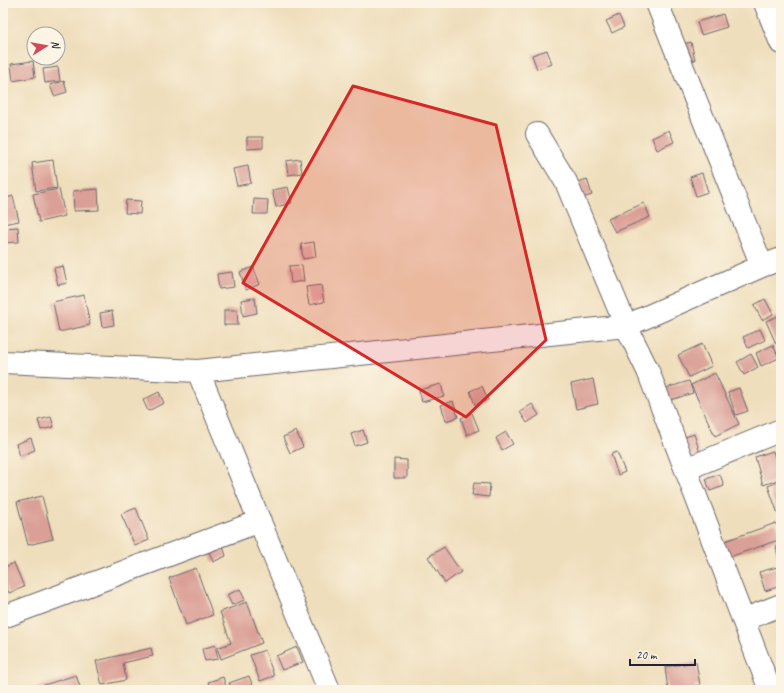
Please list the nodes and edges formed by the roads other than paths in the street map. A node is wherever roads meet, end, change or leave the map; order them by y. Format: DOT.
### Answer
graph roads {
  1 [pos="657,3"];
  2 [pos="765,3"];
  3 [pos="781,43"];
  4 [pos="537,134"];
  5 [pos="772,262"];
  6 [pos="626,326"];
  7 [pos="3,362"];
  8 [pos="198,371"];
  9 [pos="781,430"];
  10 [pos="686,469"];
  11 [pos="260,521"];
  12 [pos="781,605"];
  13 [pos="3,617"];
  14 [pos="743,620"];
  15 [pos="329,690"];
  16 [pos="770,690"];
  1 -- 5 [label="street"];
  2 -- 3 [label="street"];
  4 -- 6 [label="street"];
  5 -- 6 [label="street"];
  6 -- 8 [label="street"];
  6 -- 10 [label="street"];
  7 -- 8 [label="street"];
  8 -- 11 [label="street"];
  9 -- 10 [label="street"];
  10 -- 14 [label="street"];
  11 -- 13 [label="street"];
  11 -- 15 [label="street"];
  12 -- 14 [label="street"];
  14 -- 16 [label="street"];
}
